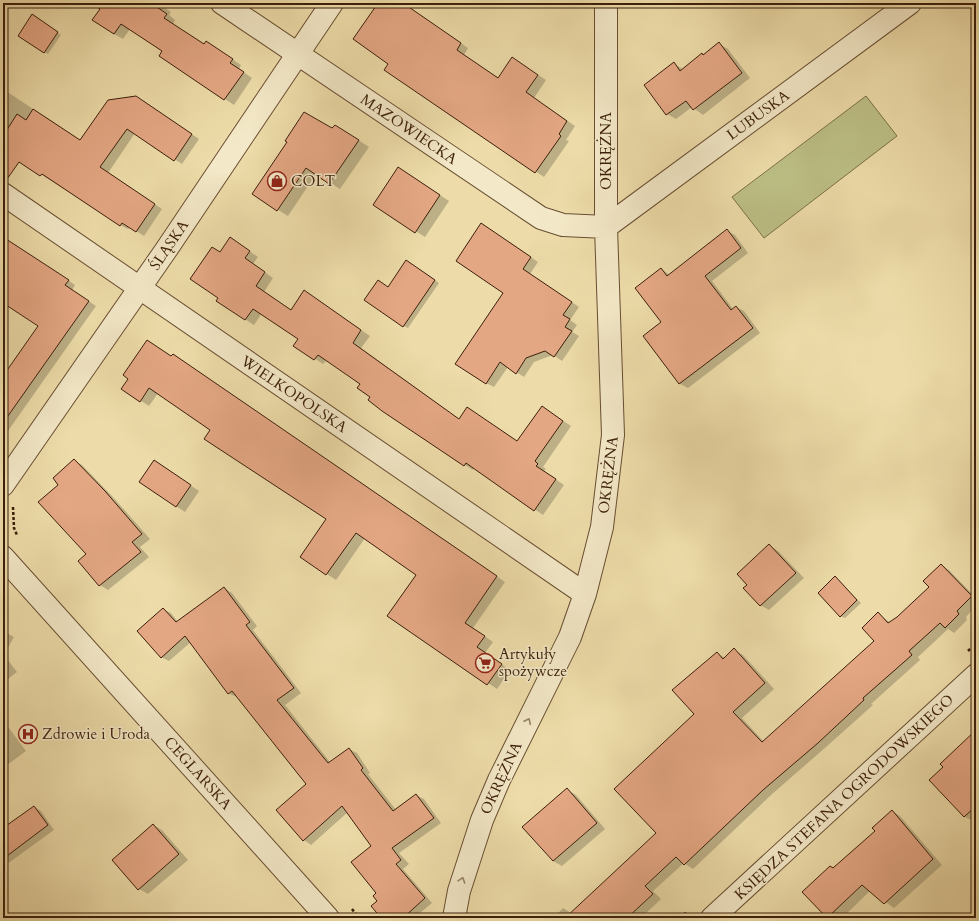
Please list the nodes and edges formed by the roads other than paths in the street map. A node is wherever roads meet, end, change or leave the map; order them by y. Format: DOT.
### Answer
graph roads {
  1 [pos="222,3"];
  2 [pos="332,3"];
  3 [pos="606,3"];
  4 [pos="910,3"];
  5 [pos="297,54"];
  6 [pos="3,194"];
  7 [pos="606,227"];
  8 [pos="140,288"];
  9 [pos="3,485"];
  10 [pos="3,557"];
  11 [pos="585,594"];
  12 [pos="976,675"];
  13 [pos="328,918"];
  14 [pos="454,918"];
  15 [pos="712,918"];
  1 -- 5 [label="street, MAZOWIECKA"];
  2 -- 5 [label="street, ŚLĄSKA"];
  3 -- 7 [label="street, OKRĘŻNA"];
  4 -- 7 [label="street, LUBUSKA"];
  5 -- 7 [label="street, MAZOWIECKA"];
  5 -- 8 [label="street, ŚLĄSKA"];
  6 -- 8 [label="street, WIELKOPOLSKA"];
  7 -- 11 [label="street, OKRĘŻNA"];
  8 -- 9 [label="street, ŚLĄSKA"];
  8 -- 11 [label="street, WIELKOPOLSKA"];
  10 -- 13 [label="street, CEGLARSKA"];
  14 -- 11 [label="street, OKRĘŻNA, one-way"];
  12 -- 15 [label="street, KSIĘDZA STEFANA OGRODOWSKIEGO"];
}
